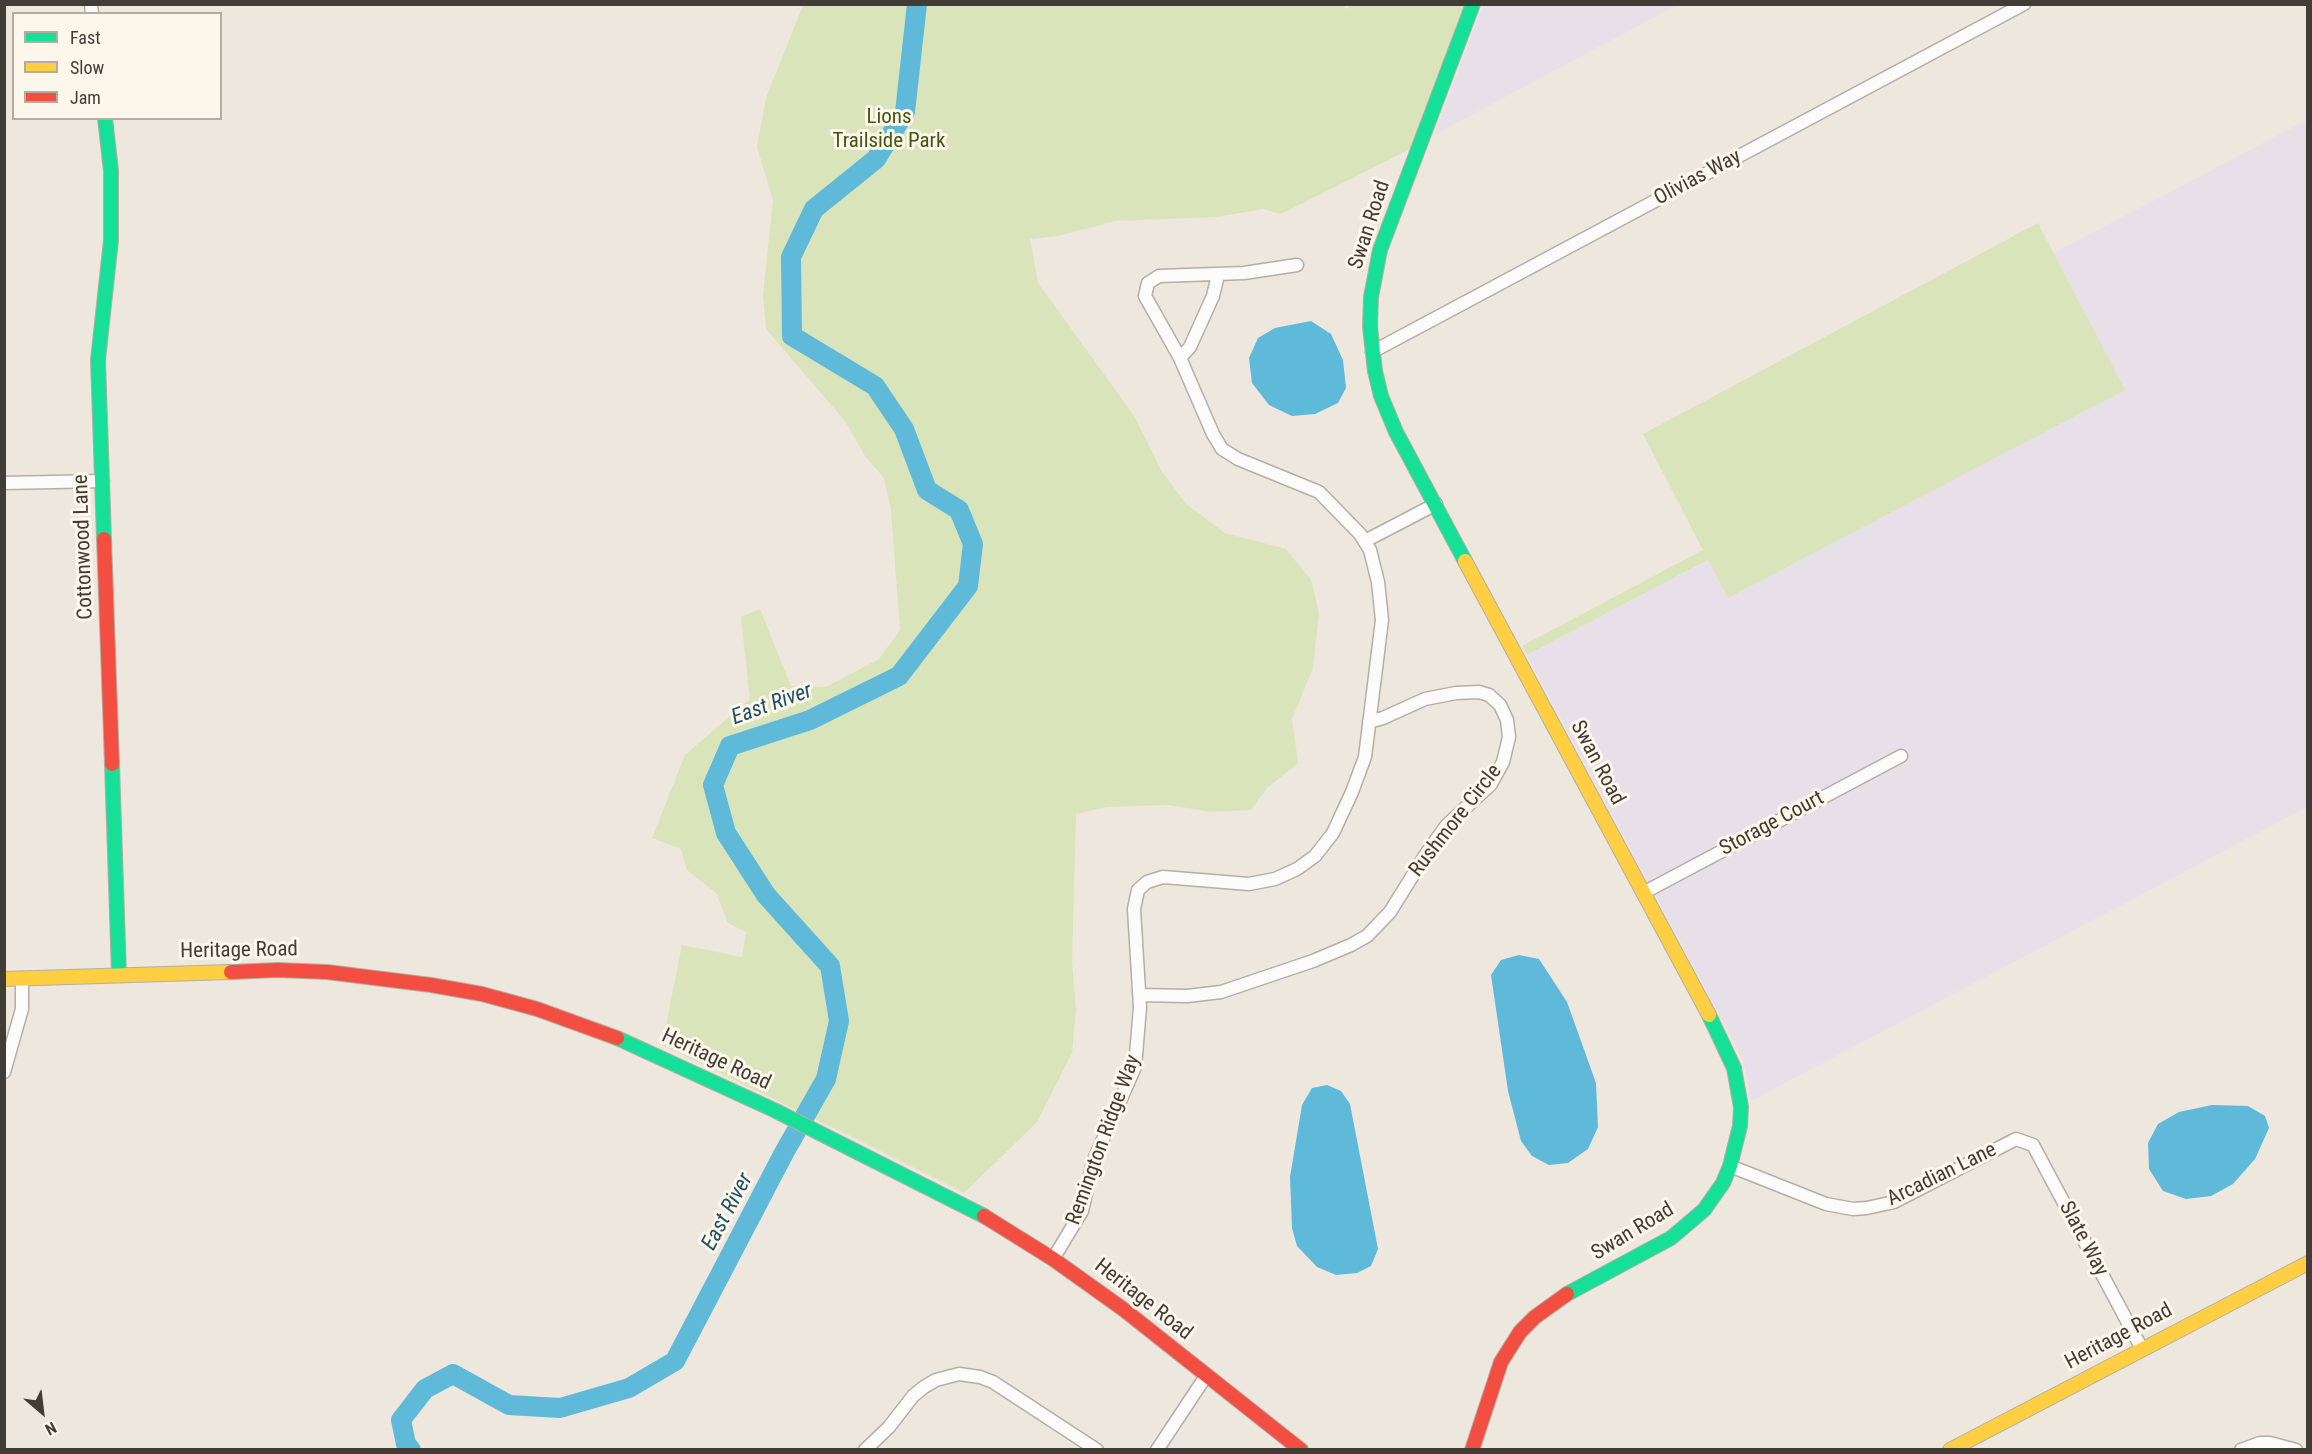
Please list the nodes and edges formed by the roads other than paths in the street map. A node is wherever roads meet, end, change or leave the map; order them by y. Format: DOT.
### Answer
graph roads {
  1 [pos="1473,4"];
  2 [pos="2024,4"];
  3 [pos="105,120"];
  4 [pos="1297,265"];
  5 [pos="1218,275"];
  6 [pos="1372,352"];
  7 [pos="1180,358"];
  8 [pos="103,481"];
  9 [pos="4,483"];
  10 [pos="1436,504"];
  11 [pos="1365,541"];
  12 [pos="1369,722"];
  13 [pos="1901,756"];
  14 [pos="1643,893"];
  15 [pos="119,974"];
  16 [pos="22,978"];
  17 [pos="4,979"];
  18 [pos="1140,994"];
  19 [pos="4,1072"];
  20 [pos="2016,1139"];
  21 [pos="1730,1167"];
  22 [pos="1053,1259"];
  23 [pos="2307,1263"];
  24 [pos="2142,1349"];
  25 [pos="1206,1376"];
  26 [pos="865,1449"];
  27 [pos="1097,1449"];
  28 [pos="1157,1449"];
  29 [pos="1300,1449"];
  30 [pos="1472,1449"];
  31 [pos="1950,1449"];
  32 [pos="2241,1449"];
  33 [pos="2296,1449"];
  1 -- 6 [label="street, Swan Road"];
  2 -- 6 [label="street, Olivias Way"];
  3 -- 8 [label="street, Cottonwood Lane"];
  4 -- 5 [label="street, Remington Ridge Way"];
  5 -- 7 [label="street"];
  5 -- 7 [label="street, Remington Ridge Way"];
  6 -- 10 [label="street, Swan Road"];
  7 -- 11 [label="street, Remington Ridge Way"];
  8 -- 9 [label="street"];
  8 -- 15 [label="street, Cottonwood Lane"];
  10 -- 11 [label="street"];
  10 -- 14 [label="street, Swan Road"];
  11 -- 12 [label="street, Remington Ridge Way"];
  12 -- 18 [label="street, Remington Ridge Way"];
  12 -- 18 [label="street, Rushmore Circle"];
  13 -- 14 [label="street, Storage Court"];
  14 -- 21 [label="street, Swan Road"];
  15 -- 16 [label="street, Heritage Road"];
  15 -- 22 [label="street, Heritage Road"];
  16 -- 17 [label="street, Heritage Road"];
  16 -- 19 [label="street"];
  18 -- 22 [label="street, Remington Ridge Way"];
  20 -- 21 [label="street, Arcadian Lane"];
  20 -- 24 [label="street, Slate Way"];
  21 -- 30 [label="street, Swan Road"];
  22 -- 25 [label="street, Heritage Road"];
  23 -- 24 [label="street, Heritage Road"];
  24 -- 31 [label="street, Heritage Road"];
  25 -- 28 [label="street"];
  25 -- 29 [label="street, Heritage Road"];
  26 -- 27 [label="street"];
  32 -- 33 [label="street"];
}
